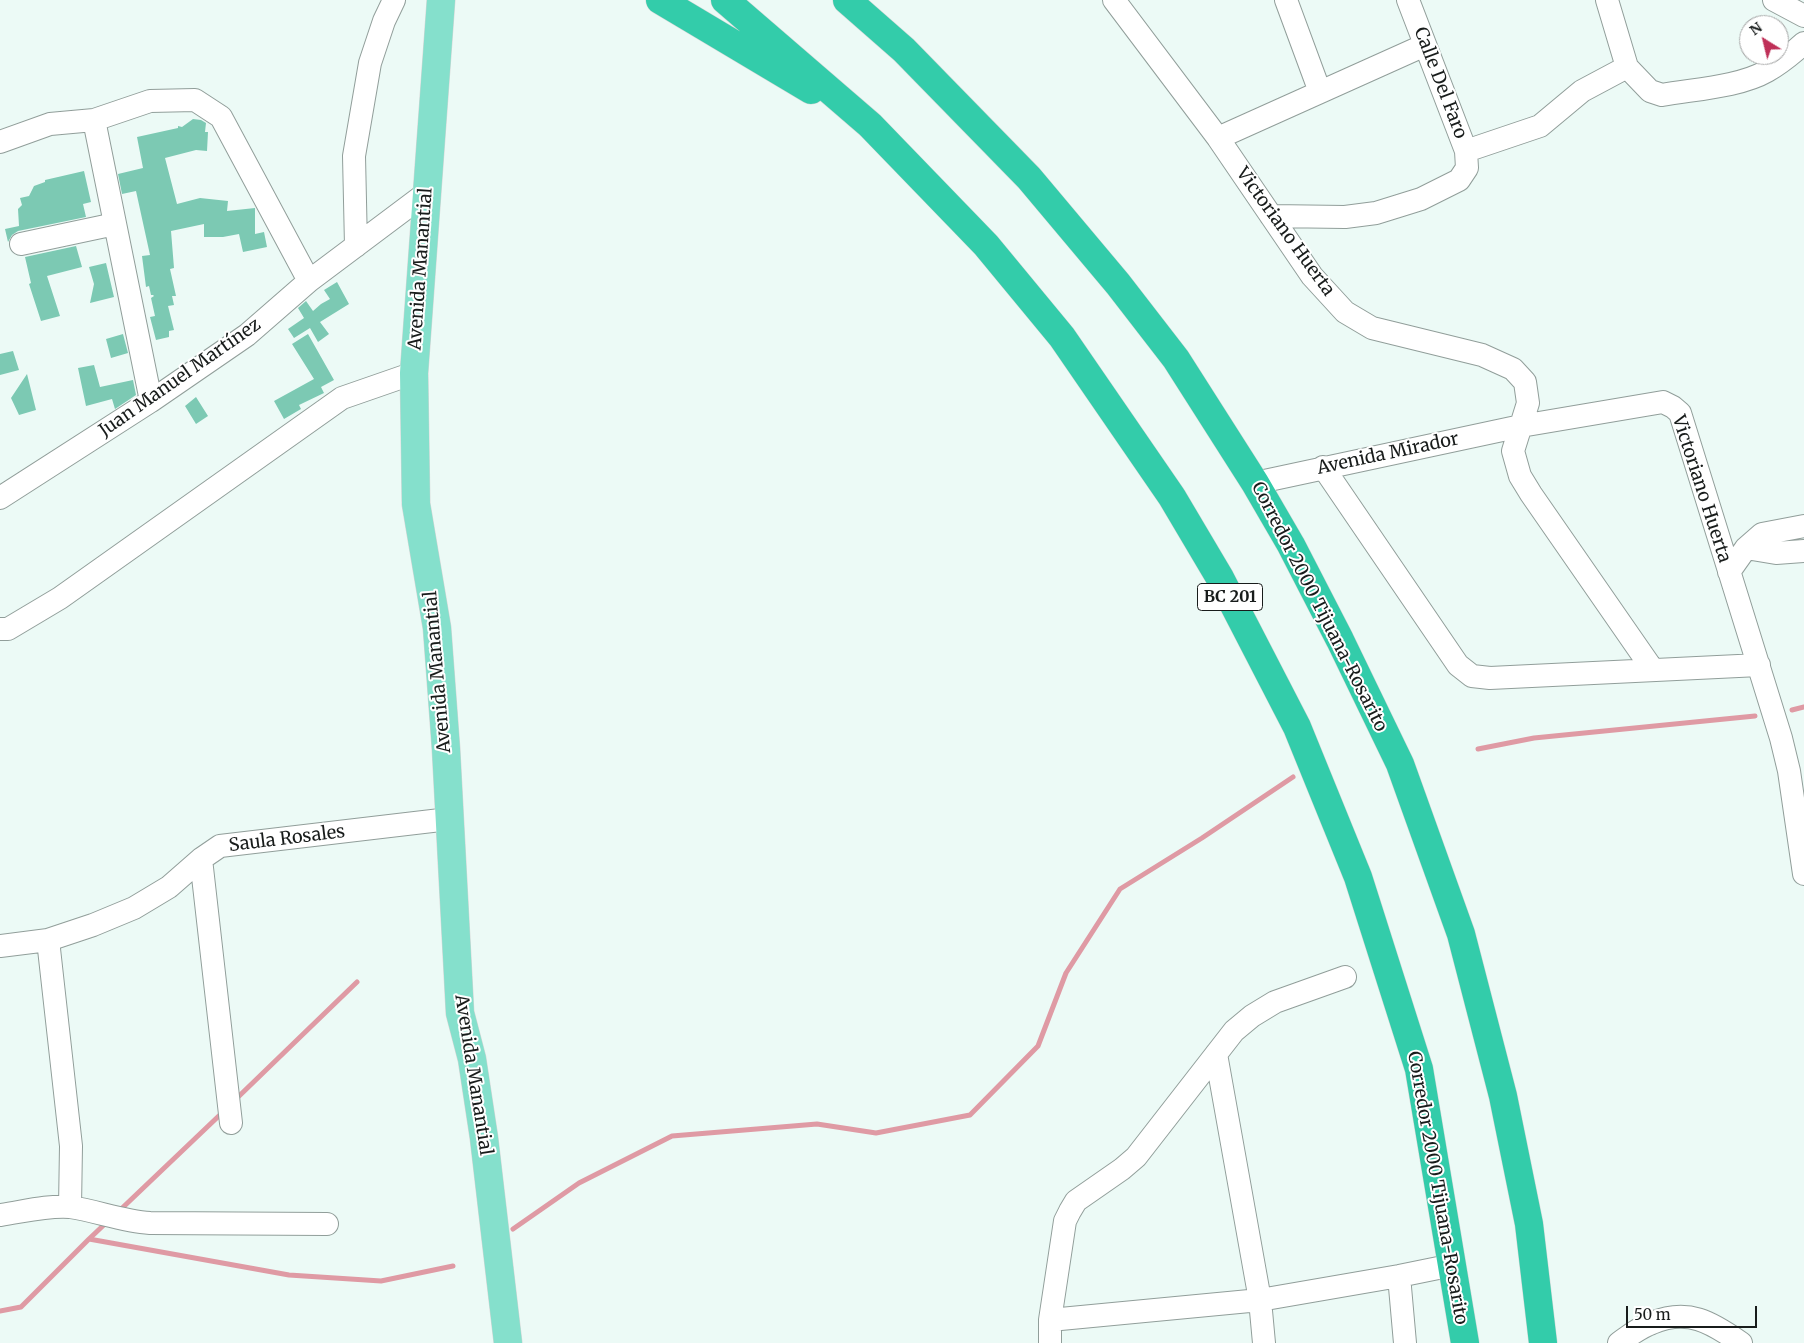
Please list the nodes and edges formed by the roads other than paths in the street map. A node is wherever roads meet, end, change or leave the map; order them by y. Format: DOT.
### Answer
graph roads {
  1 [pos="394,0"];
  2 [pos="441,0"];
  3 [pos="660,0"];
  4 [pos="725,0"];
  5 [pos="847,0"];
  6 [pos="1114,0"];
  7 [pos="1286,0"];
  8 [pos="1408,0"];
  9 [pos="1607,0"];
  10 [pos="1774,0"];
  11 [pos="1804,16"];
  12 [pos="1804,43"];
  13 [pos="1425,45"];
  14 [pos="1627,67"];
  15 [pos="1320,92"];
  16 [pos="94,120"];
  17 [pos="870,125"];
  18 [pos="1218,138"];
  19 [pos="0,142"];
  20 [pos="1467,160"];
  21 [pos="426,194"];
  22 [pos="1271,216"];
  23 [pos="115,224"];
  24 [pos="22,244"];
  25 [pos="356,246"];
  26 [pos="309,281"];
  27 [pos="414,373"];
  28 [pos="151,401"];
  29 [pos="1521,426"];
  30 [pos="1323,467"];
  31 [pos="1255,483"];
  32 [pos="0,498"];
  33 [pos="1804,526"];
  34 [pos="1746,548"];
  35 [pos="1804,551"];
  36 [pos="1729,572"];
  37 [pos="0,629"];
  38 [pos="1759,665"];
  39 [pos="1653,670"];
  40 [pos="449,819"];
  41 [pos="201,859"];
  42 [pos="1804,874"];
  43 [pos="48,940"];
  44 [pos="0,946"];
  45 [pos="1345,977"];
  46 [pos="1216,1054"];
  47 [pos="231,1124"];
  48 [pos="70,1207"];
  49 [pos="0,1215"];
  50 [pos="327,1224"];
  51 [pos="1453,1265"];
  52 [pos="1398,1276"];
  53 [pos="1260,1300"];
  54 [pos="1050,1320"];
  55 [pos="508,1343"];
  56 [pos="1050,1343"];
  57 [pos="1264,1343"];
  58 [pos="1406,1343"];
  59 [pos="1465,1343"];
  60 [pos="1543,1343"];
  61 [pos="1619,1343"];
  62 [pos="1741,1343"];
  1 -- 25 [label="street"];
  2 -- 21 [label="main road, Avenida Manantial"];
  3 -- 17 [label="highway"];
  4 -- 17 [label="highway, Corredor 2000 Tijuana-Rosarito / BC 201"];
  5 -- 31 [label="highway, Corredor 2000 Tijuana-Rosarito"];
  6 -- 18 [label="street, Victoriano Huerta"];
  7 -- 15 [label="street"];
  8 -- 13 [label="street, Calle Del Faro"];
  9 -- 14 [label="street"];
  10 -- 11 [label="street"];
  12 -- 14 [label="street"];
  13 -- 15 [label="street"];
  13 -- 20 [label="street, Calle Del Faro"];
  14 -- 20 [label="street"];
  15 -- 18 [label="street"];
  16 -- 19 [label="street"];
  16 -- 23 [label="street"];
  16 -- 26 [label="street"];
  17 -- 51 [label="highway, Corredor 2000 Tijuana-Rosarito / BC 201"];
  18 -- 22 [label="street, Victoriano Huerta"];
  20 -- 22 [label="street"];
  21 -- 25 [label="street, Juan Manuel Martínez"];
  21 -- 27 [label="main road, Avenida Manantial"];
  22 -- 29 [label="street, Victoriano Huerta"];
  23 -- 24 [label="street"];
  23 -- 28 [label="street"];
  25 -- 26 [label="street, Juan Manuel Martínez"];
  26 -- 28 [label="street, Juan Manuel Martínez"];
  27 -- 37 [label="street"];
  27 -- 40 [label="main road, Avenida Manantial"];
  28 -- 32 [label="street, Juan Manuel Martínez"];
  29 -- 30 [label="street, Avenida Mirador"];
  29 -- 36 [label="street, Victoriano Huerta"];
  29 -- 39 [label="street"];
  30 -- 31 [label="street, Avenida Mirador"];
  30 -- 39 [label="street"];
  31 -- 60 [label="highway, Corredor 2000 Tijuana-Rosarito"];
  33 -- 34 [label="street"];
  34 -- 35 [label="street"];
  34 -- 36 [label="street"];
  36 -- 38 [label="street, Victoriano Huerta"];
  38 -- 39 [label="street"];
  38 -- 42 [label="street, Victoriano Huerta"];
  40 -- 41 [label="street, Saula Rosales"];
  40 -- 55 [label="main road, Avenida Manantial"];
  41 -- 43 [label="street, Saula Rosales"];
  41 -- 47 [label="street"];
  43 -- 44 [label="street, Saula Rosales"];
  43 -- 48 [label="street"];
  45 -- 46 [label="street"];
  46 -- 53 [label="street"];
  46 -- 54 [label="street"];
  48 -- 49 [label="street"];
  48 -- 50 [label="street"];
  51 -- 52 [label="street"];
  51 -- 59 [label="highway, Corredor 2000 Tijuana-Rosarito / BC 201"];
  52 -- 53 [label="street"];
  52 -- 58 [label="street"];
  53 -- 54 [label="street"];
  53 -- 57 [label="street"];
  54 -- 56 [label="street"];
  61 -- 62 [label="street"];
}
